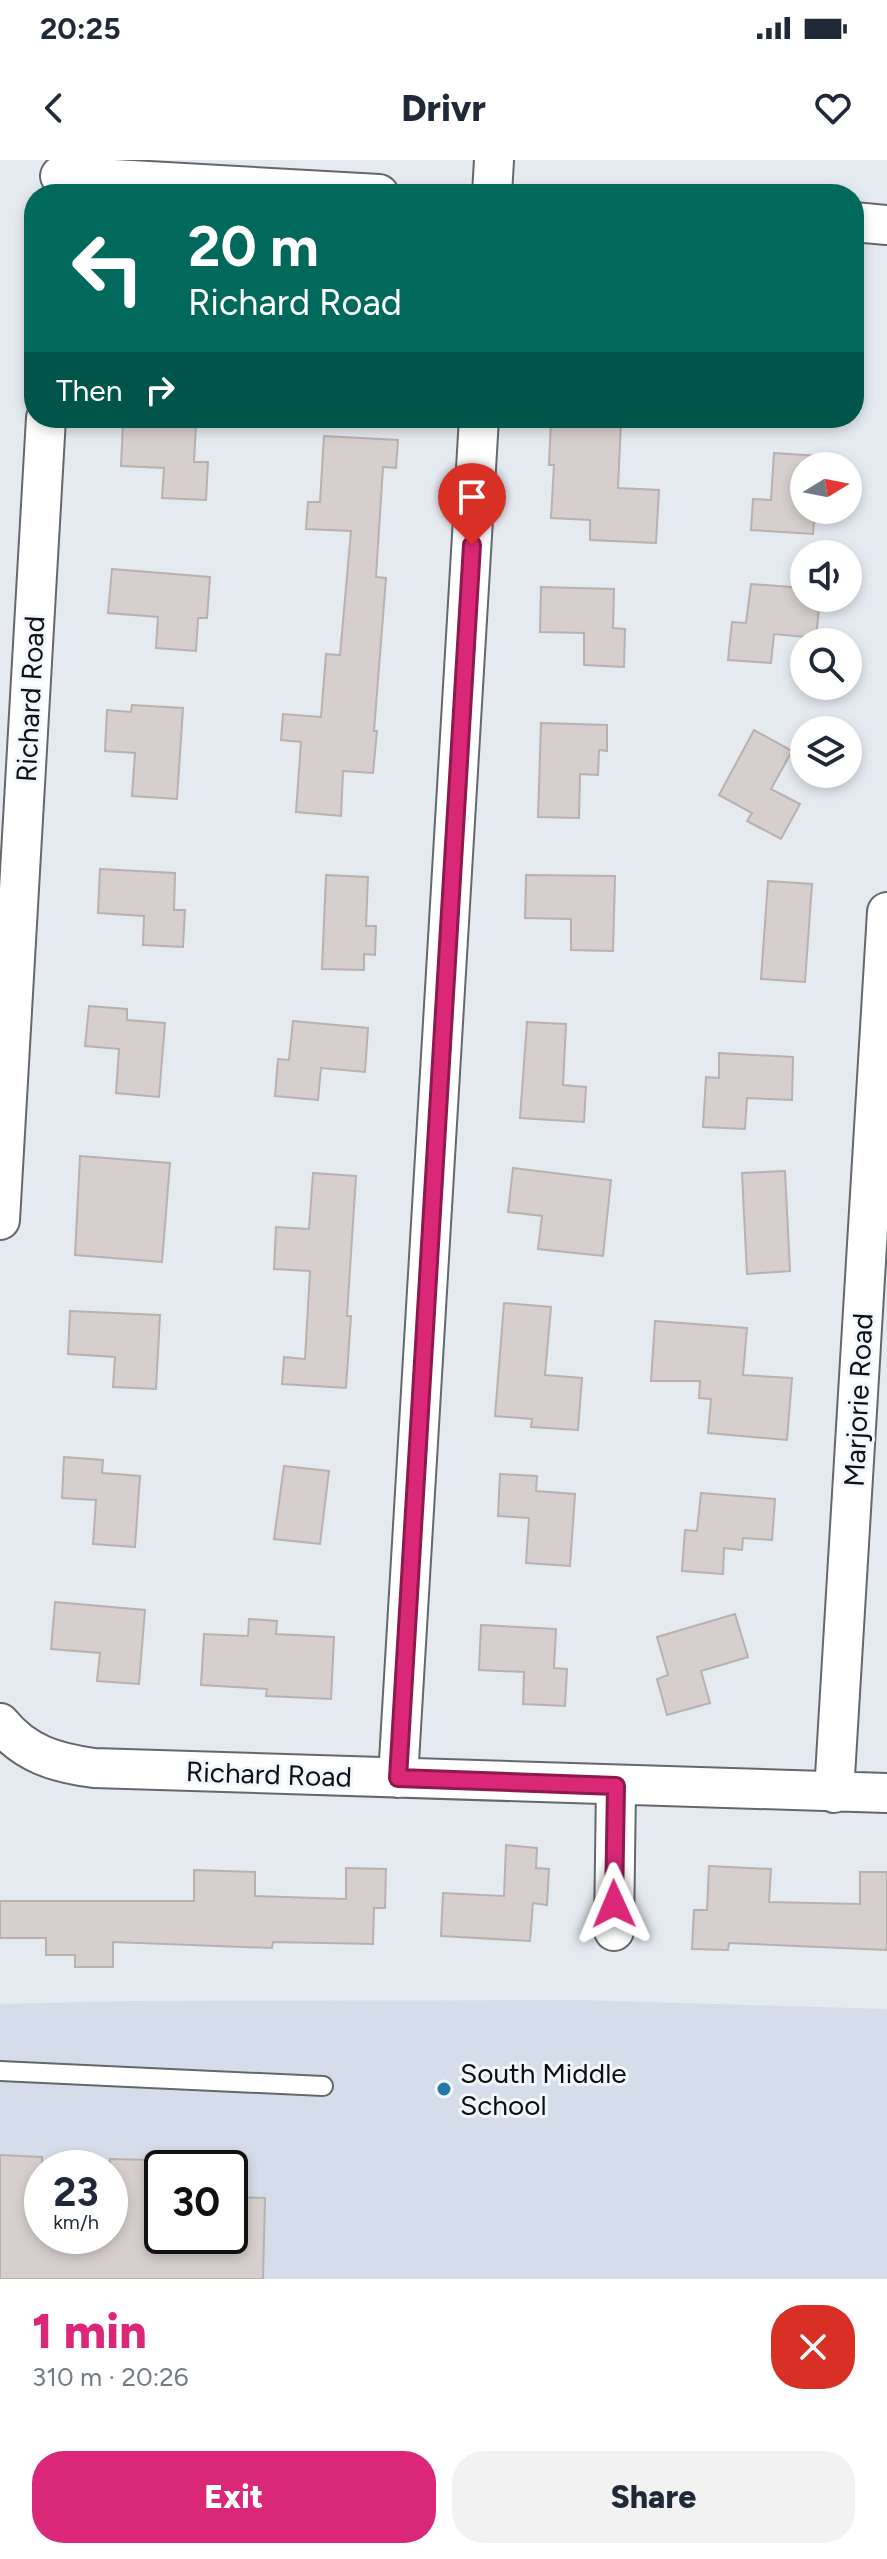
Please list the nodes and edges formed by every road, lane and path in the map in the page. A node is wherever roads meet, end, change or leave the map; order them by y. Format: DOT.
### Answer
graph roads {
  1 [pos="494,160"];
  2 [pos="60,177"];
  3 [pos="191,184"];
  4 [pos="493,184"];
  5 [pos="864,223"];
  6 [pos="887,225"];
  7 [pos="45,428"];
  8 [pos="478,428"];
  9 [pos="887,912"];
  10 [pos="0,1220"];
  11 [pos="0,1723"];
  12 [pos="398,1778"];
  13 [pos="616,1786"];
  14 [pos="834,1793"];
  15 [pos="887,1793"];
  16 [pos="614,1931"];
  17 [pos="0,2071"];
  18 [pos="323,2086"];
  1 -- 4 [label="street"];
  2 -- 3 [label="street"];
  5 -- 6 [label="street"];
  7 -- 10 [label="street, Richard Road"];
  8 -- 12 [label="street"];
  9 -- 14 [label="street, Marjorie Road"];
  11 -- 12 [label="street, Richard Road"];
  12 -- 13 [label="street, Richard Road"];
  13 -- 14 [label="street, Richard Road"];
  13 -- 16 [label="street"];
  14 -- 15 [label="street, Richard Road"];
  17 -- 18 [label="lane"];
}
